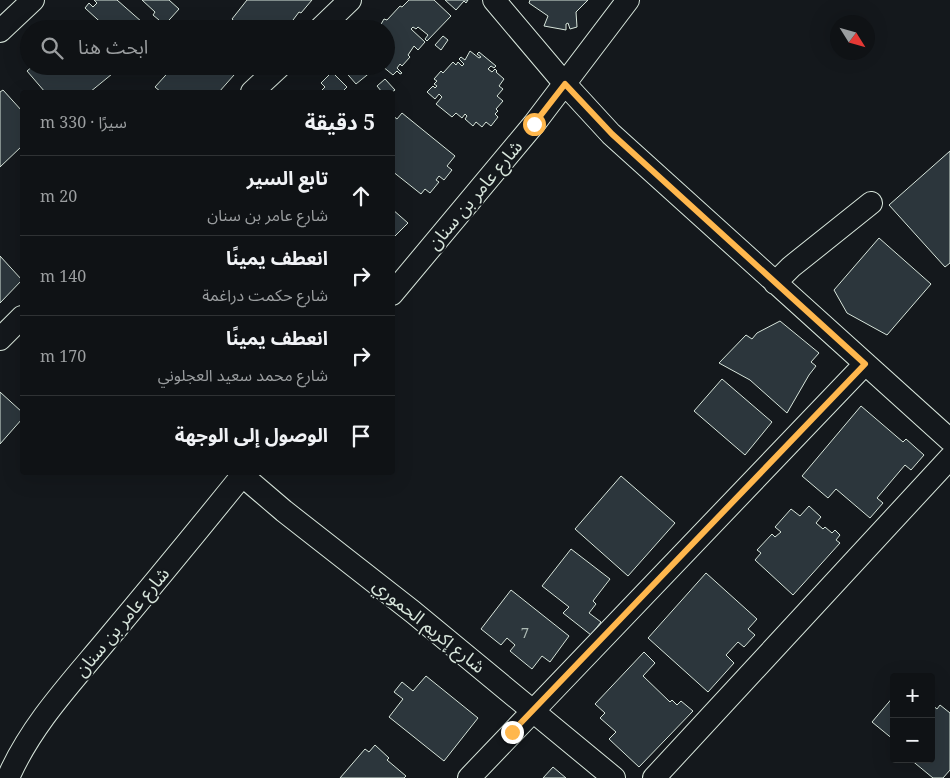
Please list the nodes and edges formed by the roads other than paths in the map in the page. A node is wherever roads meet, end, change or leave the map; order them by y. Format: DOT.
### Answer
graph roads {
  1 [pos="33,0"];
  2 [pos="350,0"];
  3 [pos="494,0"];
  4 [pos="628,0"];
  5 [pos="329,20"];
  6 [pos="0,31"];
  7 [pos="270,75"];
  8 [pos="565,84"];
  9 [pos="254,90"];
  10 [pos="871,204"];
  11 [pos="775,283"];
  12 [pos="395,290"];
  13 [pos="20,319"];
  14 [pos="0,339"];
  15 [pos="865,364"];
  16 [pos="947,433"];
  17 [pos="950,458"];
  18 [pos="243,475"];
  19 [pos="245,475"];
  20 [pos="533,711"];
  21 [pos="8,778"];
  22 [pos="469,778"];
  23 [pos="614,778"];
  24 [pos="654,778"];
  1 -- 6 [label="street"];
  2 -- 5 [label="street"];
  3 -- 8 [label="street"];
  4 -- 8 [label="street, شارع عامر بن سنان"];
  7 -- 9 [label="street"];
  8 -- 11 [label="street"];
  8 -- 12 [label="street, شارع عامر بن سنان"];
  10 -- 11 [label="street"];
  11 -- 15 [label="street"];
  13 -- 14 [label="street"];
  15 -- 16 [label="street"];
  15 -- 20 [label="street"];
  17 -- 24 [label="street"];
  18 -- 21 [label="street, شارع عامر بن سنان"];
  19 -- 20 [label="street, شارع إكريم الحموري"];
  20 -- 22 [label="street"];
  20 -- 23 [label="street, شارع إكريم الحموري"];
}
